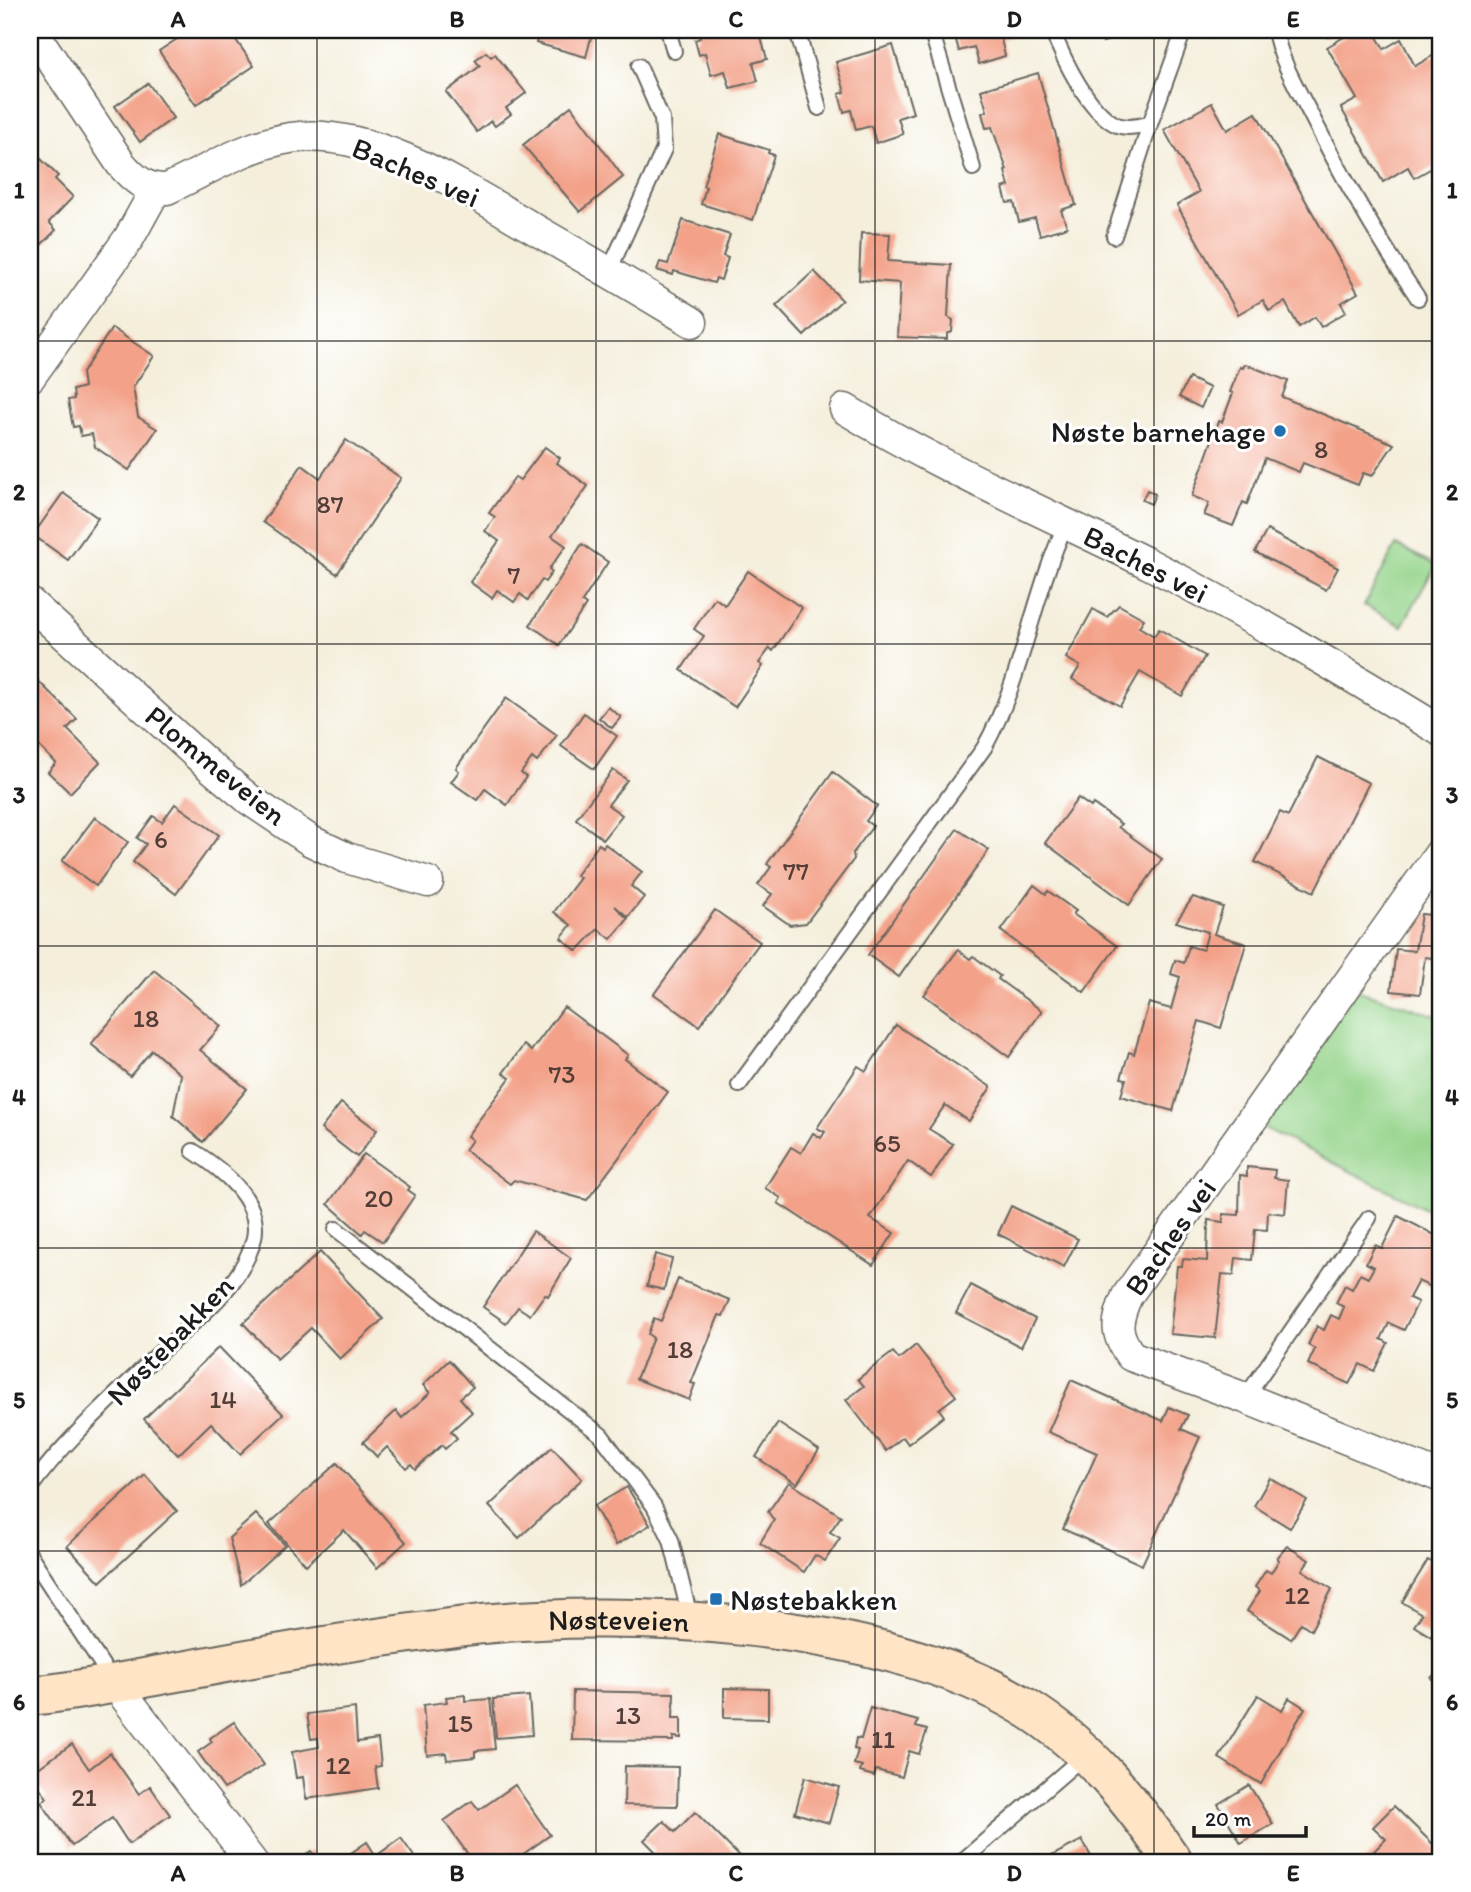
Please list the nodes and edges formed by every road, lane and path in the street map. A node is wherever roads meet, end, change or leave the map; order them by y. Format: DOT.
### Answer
graph roads {
  1 [pos="32,30"];
  2 [pos="668,30"];
  3 [pos="797,30"];
  4 [pos="931,30"];
  5 [pos="1052,30"];
  6 [pos="1184,30"];
  7 [pos="1275,30"];
  8 [pos="674,51"];
  9 [pos="639,66"];
  10 [pos="819,108"];
  11 [pos="1150,124"];
  12 [pos="973,168"];
  13 [pos="156,190"];
  14 [pos="1114,236"];
  15 [pos="609,271"];
  16 [pos="1418,298"];
  17 [pos="692,322"];
  18 [pos="30,377"];
  19 [pos="845,409"];
  20 [pos="1066,524"];
  21 [pos="30,603"];
  22 [pos="1441,731"];
  23 [pos="1441,852"];
  24 [pos="428,882"];
  25 [pos="739,1085"];
  26 [pos="193,1151"];
  27 [pos="1369,1218"];
  28 [pos="336,1229"];
  29 [pos="1245,1398"];
  30 [pos="1441,1478"];
  31 [pos="30,1488"];
  32 [pos="30,1555"];
  33 [pos="691,1622"];
  34 [pos="115,1684"];
  35 [pos="30,1696"];
  36 [pos="1086,1754"];
  37 [pos="239,1858"];
  38 [pos="961,1862"];
  39 [pos="1173,1862"];
  1 -- 13 [label="street"];
  2 -- 8 [label="lane"];
  3 -- 10 [label="lane"];
  4 -- 12 [label="lane"];
  5 -- 11 [label="lane"];
  6 -- 11 [label="lane"];
  7 -- 16 [label="lane"];
  9 -- 15 [label="lane"];
  11 -- 14 [label="lane"];
  13 -- 15 [label="street, Baches vei"];
  13 -- 18 [label="street"];
  15 -- 17 [label="street, Baches vei"];
  19 -- 20 [label="street, Baches vei"];
  20 -- 22 [label="street, Baches vei"];
  20 -- 25 [label="lane"];
  21 -- 24 [label="street, Plommeveien"];
  23 -- 29 [label="street, Baches vei"];
  26 -- 31 [label="lane, Nøstebakken"];
  27 -- 29 [label="lane"];
  28 -- 33 [label="lane"];
  29 -- 30 [label="street, Baches vei"];
  32 -- 34 [label="lane"];
  33 -- 34 [label="main road, Nøsteveien"];
  33 -- 36 [label="main road, Nøsteveien"];
  34 -- 35 [label="main road, Nøsteveien"];
  34 -- 37 [label="street"];
  36 -- 38 [label="lane"];
  36 -- 39 [label="main road, Nøsteveien"];
}
